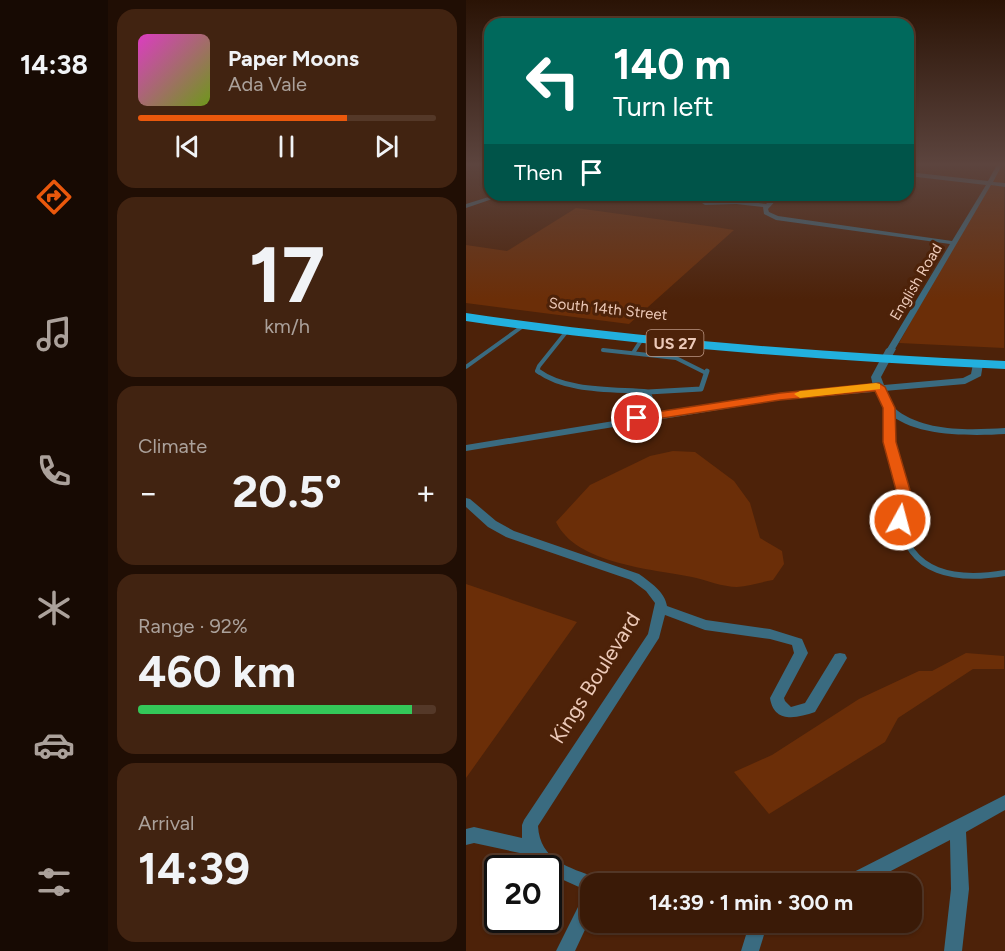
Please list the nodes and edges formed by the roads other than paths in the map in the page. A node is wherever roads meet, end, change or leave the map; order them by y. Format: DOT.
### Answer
graph roads {
  1 [pos="765,209"];
  2 [pos="975,209"];
  3 [pos="955,243"];
  4 [pos="466,310"];
  5 [pos="466,317"];
  6 [pos="523,326"];
  7 [pos="567,331"];
  8 [pos="642,339"];
  9 [pos="603,350"];
  10 [pos="632,353"];
  11 [pos="888,354"];
  12 [pos="1004,354"];
  13 [pos="978,364"];
  14 [pos="1004,365"];
  15 [pos="466,367"];
  16 [pos="879,387"];
  17 [pos="648,392"];
  18 [pos="889,408"];
  19 [pos="657,415"];
  20 [pos="1004,431"];
  21 [pos="466,448"];
  22 [pos="466,501"];
  23 [pos="1004,573"];
  24 [pos="662,609"];
  25 [pos="840,657"];
  26 [pos="1004,802"];
  27 [pos="958,828"];
  28 [pos="466,837"];
  29 [pos="533,848"];
  30 [pos="870,873"];
  31 [pos="580,880"];
  32 [pos="580,921"];
  33 [pos="756,933"];
  34 [pos="565,951"];
  35 [pos="750,951"];
  36 [pos="954,951"];
  1 -- 3 [label="street"];
  2 -- 3 [label="street, English Road"];
  3 -- 11 [label="street, English Road"];
  4 -- 11 [label="highway, South 14th Street / US 27"];
  5 -- 6 [label="highway, South 14th Street / US 27"];
  6 -- 7 [label="highway, South 14th Street / US 27"];
  6 -- 15 [label="lane"];
  7 -- 8 [label="highway, South 14th Street / US 27"];
  7 -- 17 [label="lane"];
  8 -- 10 [label="lane"];
  8 -- 11 [label="highway, South 14th Street / US 27"];
  9 -- 10 [label="lane"];
  10 -- 17 [label="lane"];
  11 -- 12 [label="highway, US 27"];
  11 -- 13 [label="highway, US 27"];
  11 -- 16 [label="street"];
  13 -- 14 [label="highway, US 27"];
  13 -- 16 [label="street"];
  16 -- 18 [label="street"];
  16 -- 19 [label="street"];
  17 -- 19 [label="lane"];
  18 -- 20 [label="street"];
  18 -- 23 [label="lane"];
  19 -- 21 [label="street"];
  22 -- 24 [label="street, Kings Boulevard"];
  24 -- 25 [label="street"];
  24 -- 29 [label="street, Kings Boulevard"];
  26 -- 27 [label="street"];
  27 -- 30 [label="street"];
  27 -- 36 [label="street"];
  28 -- 29 [label="street"];
  29 -- 31 [label="street"];
  32 -- 34 [label="street"];
  33 -- 35 [label="street"];
}
